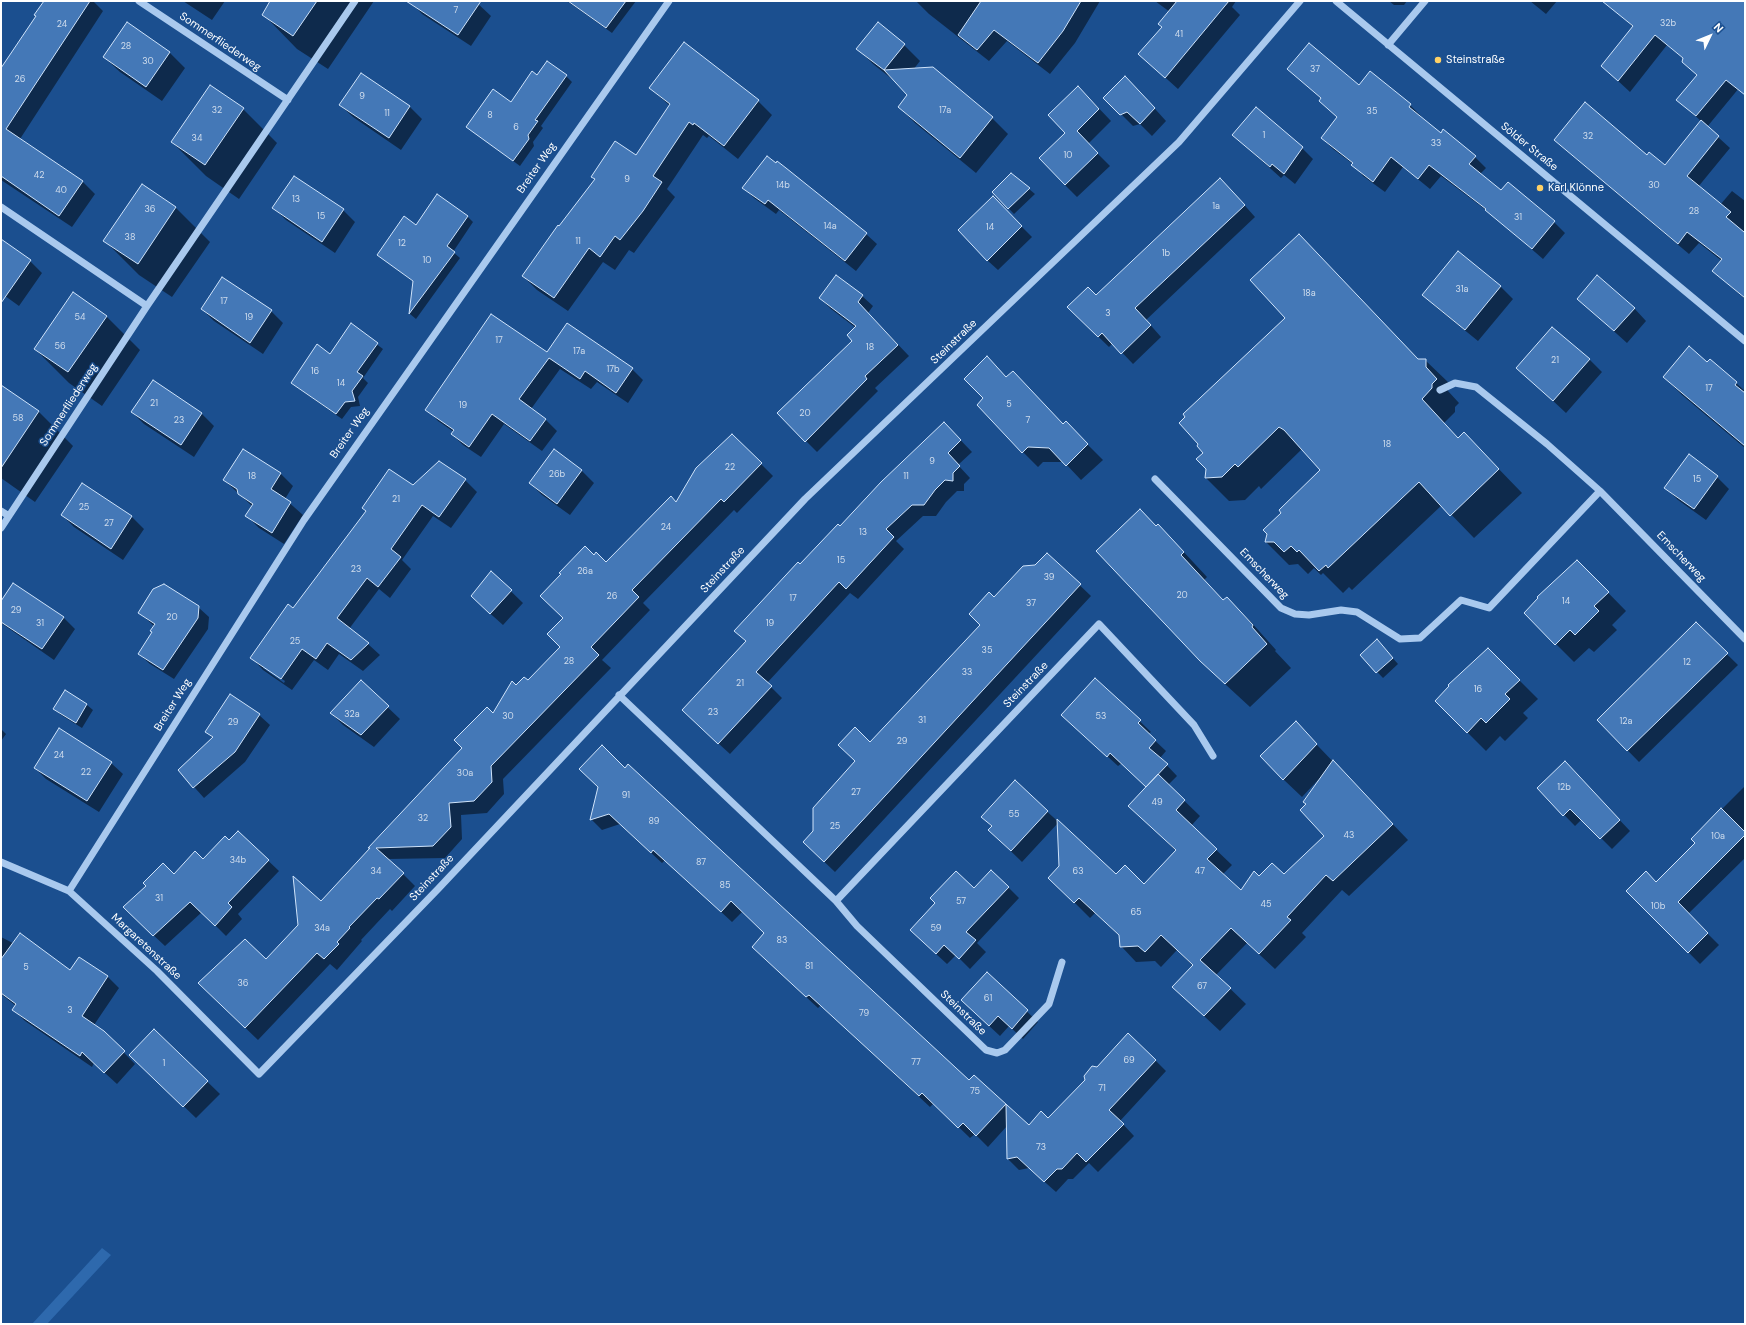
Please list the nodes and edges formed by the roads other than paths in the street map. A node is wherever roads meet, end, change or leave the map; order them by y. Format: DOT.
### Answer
graph roads {
  1 [pos="139,1"];
  2 [pos="355,1"];
  3 [pos="669,1"];
  4 [pos="1300,1"];
  5 [pos="1336,1"];
  6 [pos="1425,1"];
  7 [pos="1388,45"];
  8 [pos="288,100"];
  9 [pos="1,207"];
  10 [pos="147,306"];
  11 [pos="1745,341"];
  12 [pos="1440,390"];
  13 [pos="1155,479"];
  14 [pos="1600,491"];
  15 [pos="1,511"];
  16 [pos="9,516"];
  17 [pos="1,528"];
  18 [pos="1745,639"];
  19 [pos="619,695"];
  20 [pos="1213,756"];
  21 [pos="1,862"];
  22 [pos="69,890"];
  23 [pos="836,901"];
  24 [pos="1062,962"];
  25 [pos="259,1074"];
  1 -- 8 [label="street, Sommerfliederweg"];
  2 -- 8 [label="street, Sommerfliederweg"];
  3 -- 22 [label="street, Breiter Weg"];
  4 -- 19 [label="street, Steinstraße"];
  5 -- 7 [label="street, Sölder Straße"];
  6 -- 7 [label="street"];
  7 -- 11 [label="street, Sölder Straße"];
  8 -- 10 [label="street, Sommerfliederweg"];
  9 -- 10 [label="street"];
  10 -- 16 [label="street, Sommerfliederweg"];
  12 -- 14 [label="street, Emscherweg"];
  13 -- 14 [label="street, Emscherweg"];
  14 -- 18 [label="street, Emscherweg"];
  15 -- 16 [label="street"];
  16 -- 17 [label="street, Sommerfliederweg"];
  19 -- 23 [label="street, Steinstraße"];
  19 -- 25 [label="street, Steinstraße"];
  20 -- 23 [label="street, Steinstraße"];
  21 -- 22 [label="street, Margaretenstraße"];
  22 -- 25 [label="street, Margaretenstraße"];
  23 -- 24 [label="street, Steinstraße"];
}
